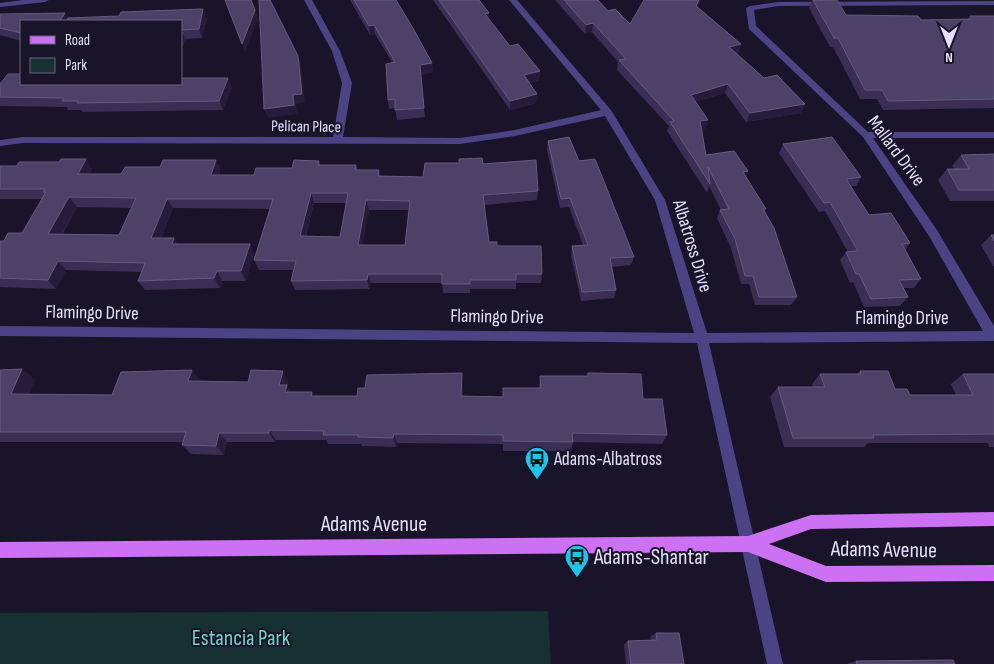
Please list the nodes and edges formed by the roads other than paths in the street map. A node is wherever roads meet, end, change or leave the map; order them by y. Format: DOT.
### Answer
graph roads {
  1 [pos="45,0"];
  2 [pos="308,0"];
  3 [pos="513,0"];
  4 [pos="994,3"];
  5 [pos="0,5"];
  6 [pos="608,112"];
  7 [pos="994,135"];
  8 [pos="866,136"];
  9 [pos="337,142"];
  10 [pos="0,143"];
  11 [pos="0,331"];
  12 [pos="994,336"];
  13 [pos="702,338"];
  14 [pos="994,519"];
  15 [pos="748,544"];
  16 [pos="0,550"];
  17 [pos="994,573"];
  18 [pos="775,664"];
  1 -- 5 [label="street"];
  2 -- 9 [label="street"];
  3 -- 6 [label="street, Albatross Drive"];
  4 -- 8 [label="street, Mallard Drive"];
  6 -- 9 [label="street, Pelican Place"];
  6 -- 13 [label="street, Albatross Drive"];
  7 -- 8 [label="street"];
  8 -- 12 [label="street, Mallard Drive"];
  9 -- 10 [label="street, Pelican Place"];
  11 -- 13 [label="street, Flamingo Drive"];
  12 -- 13 [label="street, Flamingo Drive"];
  13 -- 15 [label="street, Albatross Drive"];
  14 -- 15 [label="main road, Adams Avenue"];
  15 -- 16 [label="main road, Adams Avenue"];
  15 -- 17 [label="main road, Adams Avenue"];
  15 -- 18 [label="street, Albatross Drive"];
}
